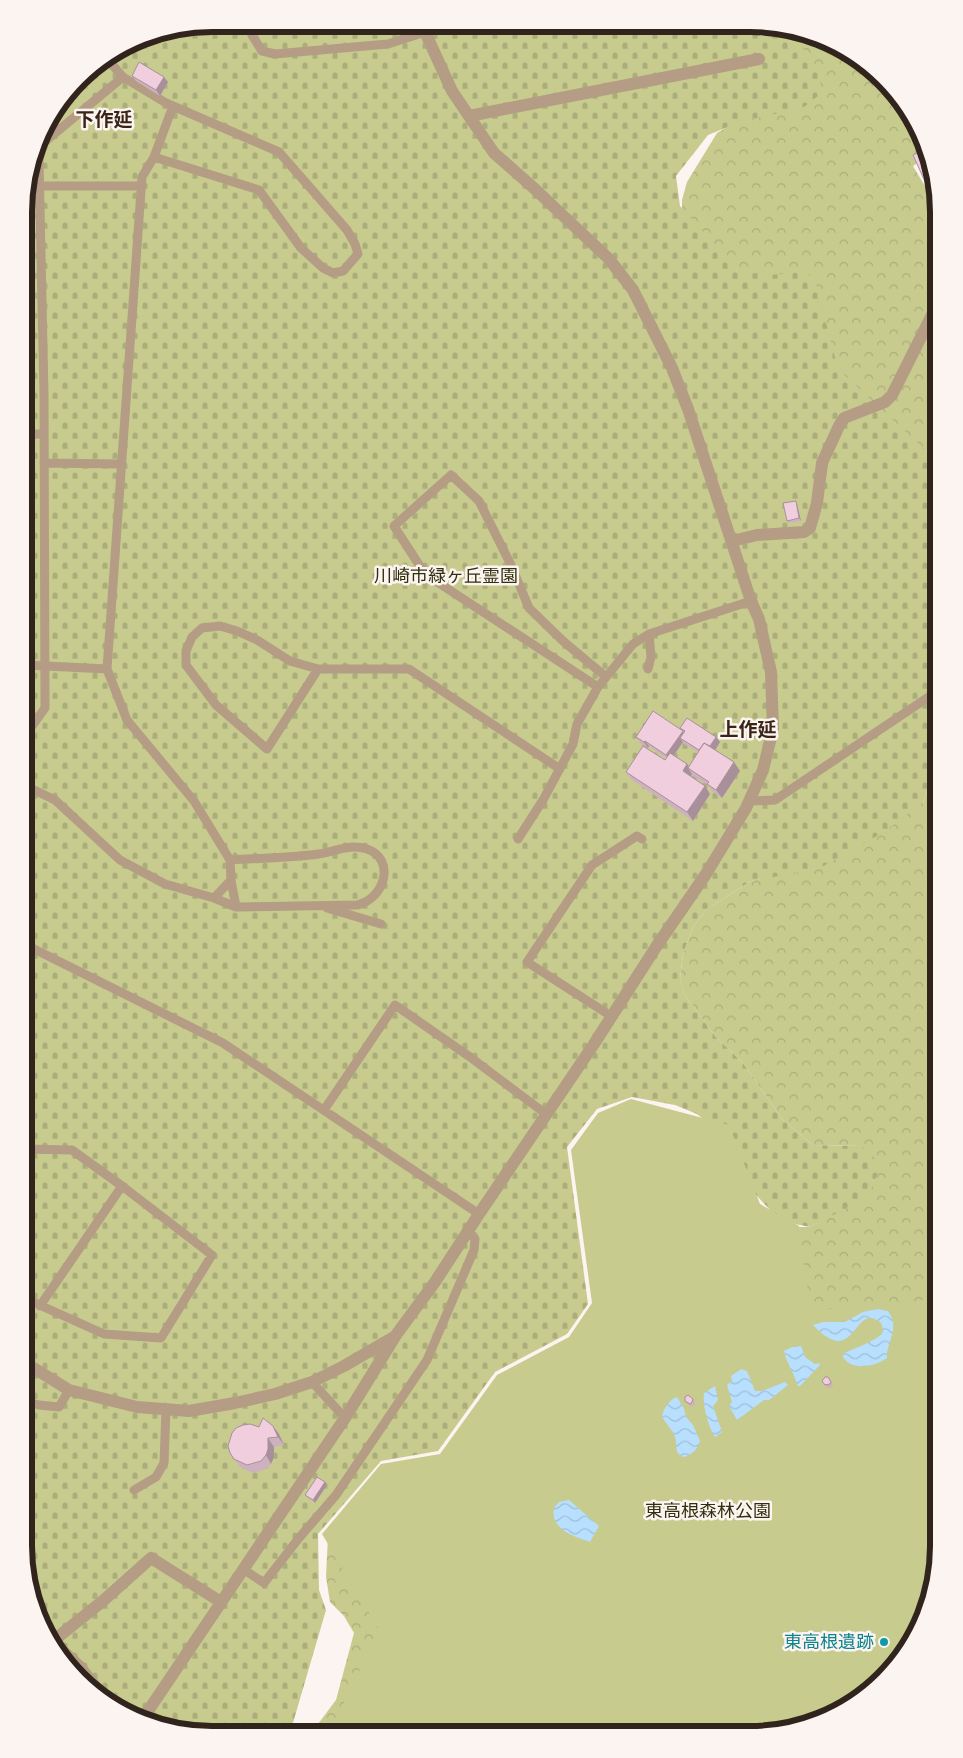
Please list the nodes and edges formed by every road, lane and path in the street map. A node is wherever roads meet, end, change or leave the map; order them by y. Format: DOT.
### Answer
graph roads {
  1 [pos="251,32"];
  2 [pos="417,32"];
  3 [pos="425,32"];
  4 [pos="758,59"];
  5 [pos="112,63"];
  6 [pos="123,77"];
  7 [pos="173,106"];
  8 [pos="469,116"];
  9 [pos="50,135"];
  10 [pos="154,157"];
  11 [pos="39,166"];
  12 [pos="39,186"];
  13 [pos="141,186"];
  14 [pos="931,318"];
  15 [pos="32,434"];
  16 [pos="44,434"];
  17 [pos="44,463"];
  18 [pos="122,464"];
  19 [pos="732,541"];
  20 [pos="751,601"];
  21 [pos="649,634"];
  22 [pos="32,665"];
  23 [pos="45,665"];
  24 [pos="648,668"];
  25 [pos="107,669"];
  26 [pos="318,669"];
  27 [pos="606,677"];
  28 [pos="598,687"];
  29 [pos="931,695"];
  30 [pos="32,726"];
  31 [pos="560,769"];
  32 [pos="32,789"];
  33 [pos="749,801"];
  34 [pos="642,838"];
  35 [pos="518,839"];
  36 [pos="230,860"];
  37 [pos="231,880"];
  38 [pos="214,898"];
  39 [pos="318,905"];
  40 [pos="236,907"];
  41 [pos="380,924"];
  42 [pos="32,948"];
  43 [pos="611,1016"];
  44 [pos="324,1110"];
  45 [pos="546,1114"];
  46 [pos="32,1149"];
  47 [pos="122,1186"];
  48 [pos="479,1214"];
  49 [pos="468,1231"];
  50 [pos="32,1302"];
  51 [pos="40,1306"];
  52 [pos="396,1335"];
  53 [pos="32,1367"];
  54 [pos="312,1382"];
  55 [pos="68,1390"];
  56 [pos="32,1404"];
  57 [pos="166,1409"];
  58 [pos="344,1418"];
  59 [pos="134,1490"];
  60 [pos="242,1569"];
  61 [pos="221,1602"];
  62 [pos="57,1637"];
  63 [pos="75,1662"];
  64 [pos="86,1674"];
  65 [pos="147,1713"];
  1 -- 2 [label="lane"];
  3 -- 8 [label="street"];
  4 -- 8 [label="street"];
  5 -- 6 [label="lane"];
  6 -- 7 [label="lane"];
  6 -- 9 [label="lane"];
  7 -- 10 [label="lane"];
  7 -- 10 [label="lane"];
  8 -- 19 [label="street"];
  10 -- 13 [label="lane"];
  11 -- 12 [label="lane"];
  12 -- 13 [label="lane"];
  12 -- 16 [label="lane"];
  13 -- 18 [label="lane"];
  14 -- 19 [label="street"];
  15 -- 16 [label="lane"];
  16 -- 17 [label="lane"];
  17 -- 18 [label="lane"];
  17 -- 23 [label="lane"];
  18 -- 25 [label="lane"];
  19 -- 20 [label="street"];
  20 -- 21 [label="lane"];
  20 -- 33 [label="street"];
  21 -- 24 [label="lane"];
  21 -- 27 [label="lane"];
  22 -- 23 [label="lane"];
  23 -- 25 [label="lane"];
  23 -- 30 [label="lane"];
  25 -- 36 [label="lane"];
  26 -- 26 [label="lane"];
  26 -- 31 [label="lane"];
  27 -- 28 [label="lane"];
  27 -- 28 [label="lane"];
  28 -- 31 [label="lane"];
  29 -- 33 [label="lane"];
  31 -- 35 [label="lane"];
  32 -- 38 [label="lane"];
  33 -- 43 [label="street"];
  34 -- 43 [label="lane"];
  36 -- 37 [label="lane"];
  36 -- 39 [label="lane"];
  37 -- 38 [label="lane"];
  37 -- 40 [label="lane"];
  38 -- 40 [label="lane"];
  39 -- 40 [label="lane"];
  39 -- 41 [label="lane"];
  42 -- 44 [label="lane"];
  43 -- 45 [label="street"];
  44 -- 45 [label="lane"];
  44 -- 48 [label="lane"];
  45 -- 48 [label="street"];
  46 -- 47 [label="lane"];
  47 -- 51 [label="lane"];
  47 -- 51 [label="lane"];
  48 -- 49 [label="street"];
  49 -- 52 [label="street"];
  49 -- 60 [label="lane"];
  50 -- 51 [label="lane"];
  52 -- 54 [label="street"];
  52 -- 58 [label="street"];
  53 -- 55 [label="street"];
  54 -- 57 [label="street"];
  54 -- 58 [label="lane"];
  55 -- 56 [label="lane"];
  55 -- 57 [label="street"];
  57 -- 59 [label="lane"];
  58 -- 60 [label="street"];
  60 -- 61 [label="street"];
  61 -- 62 [label="street"];
  61 -- 65 [label="street"];
  63 -- 64 [label="street"];
}
